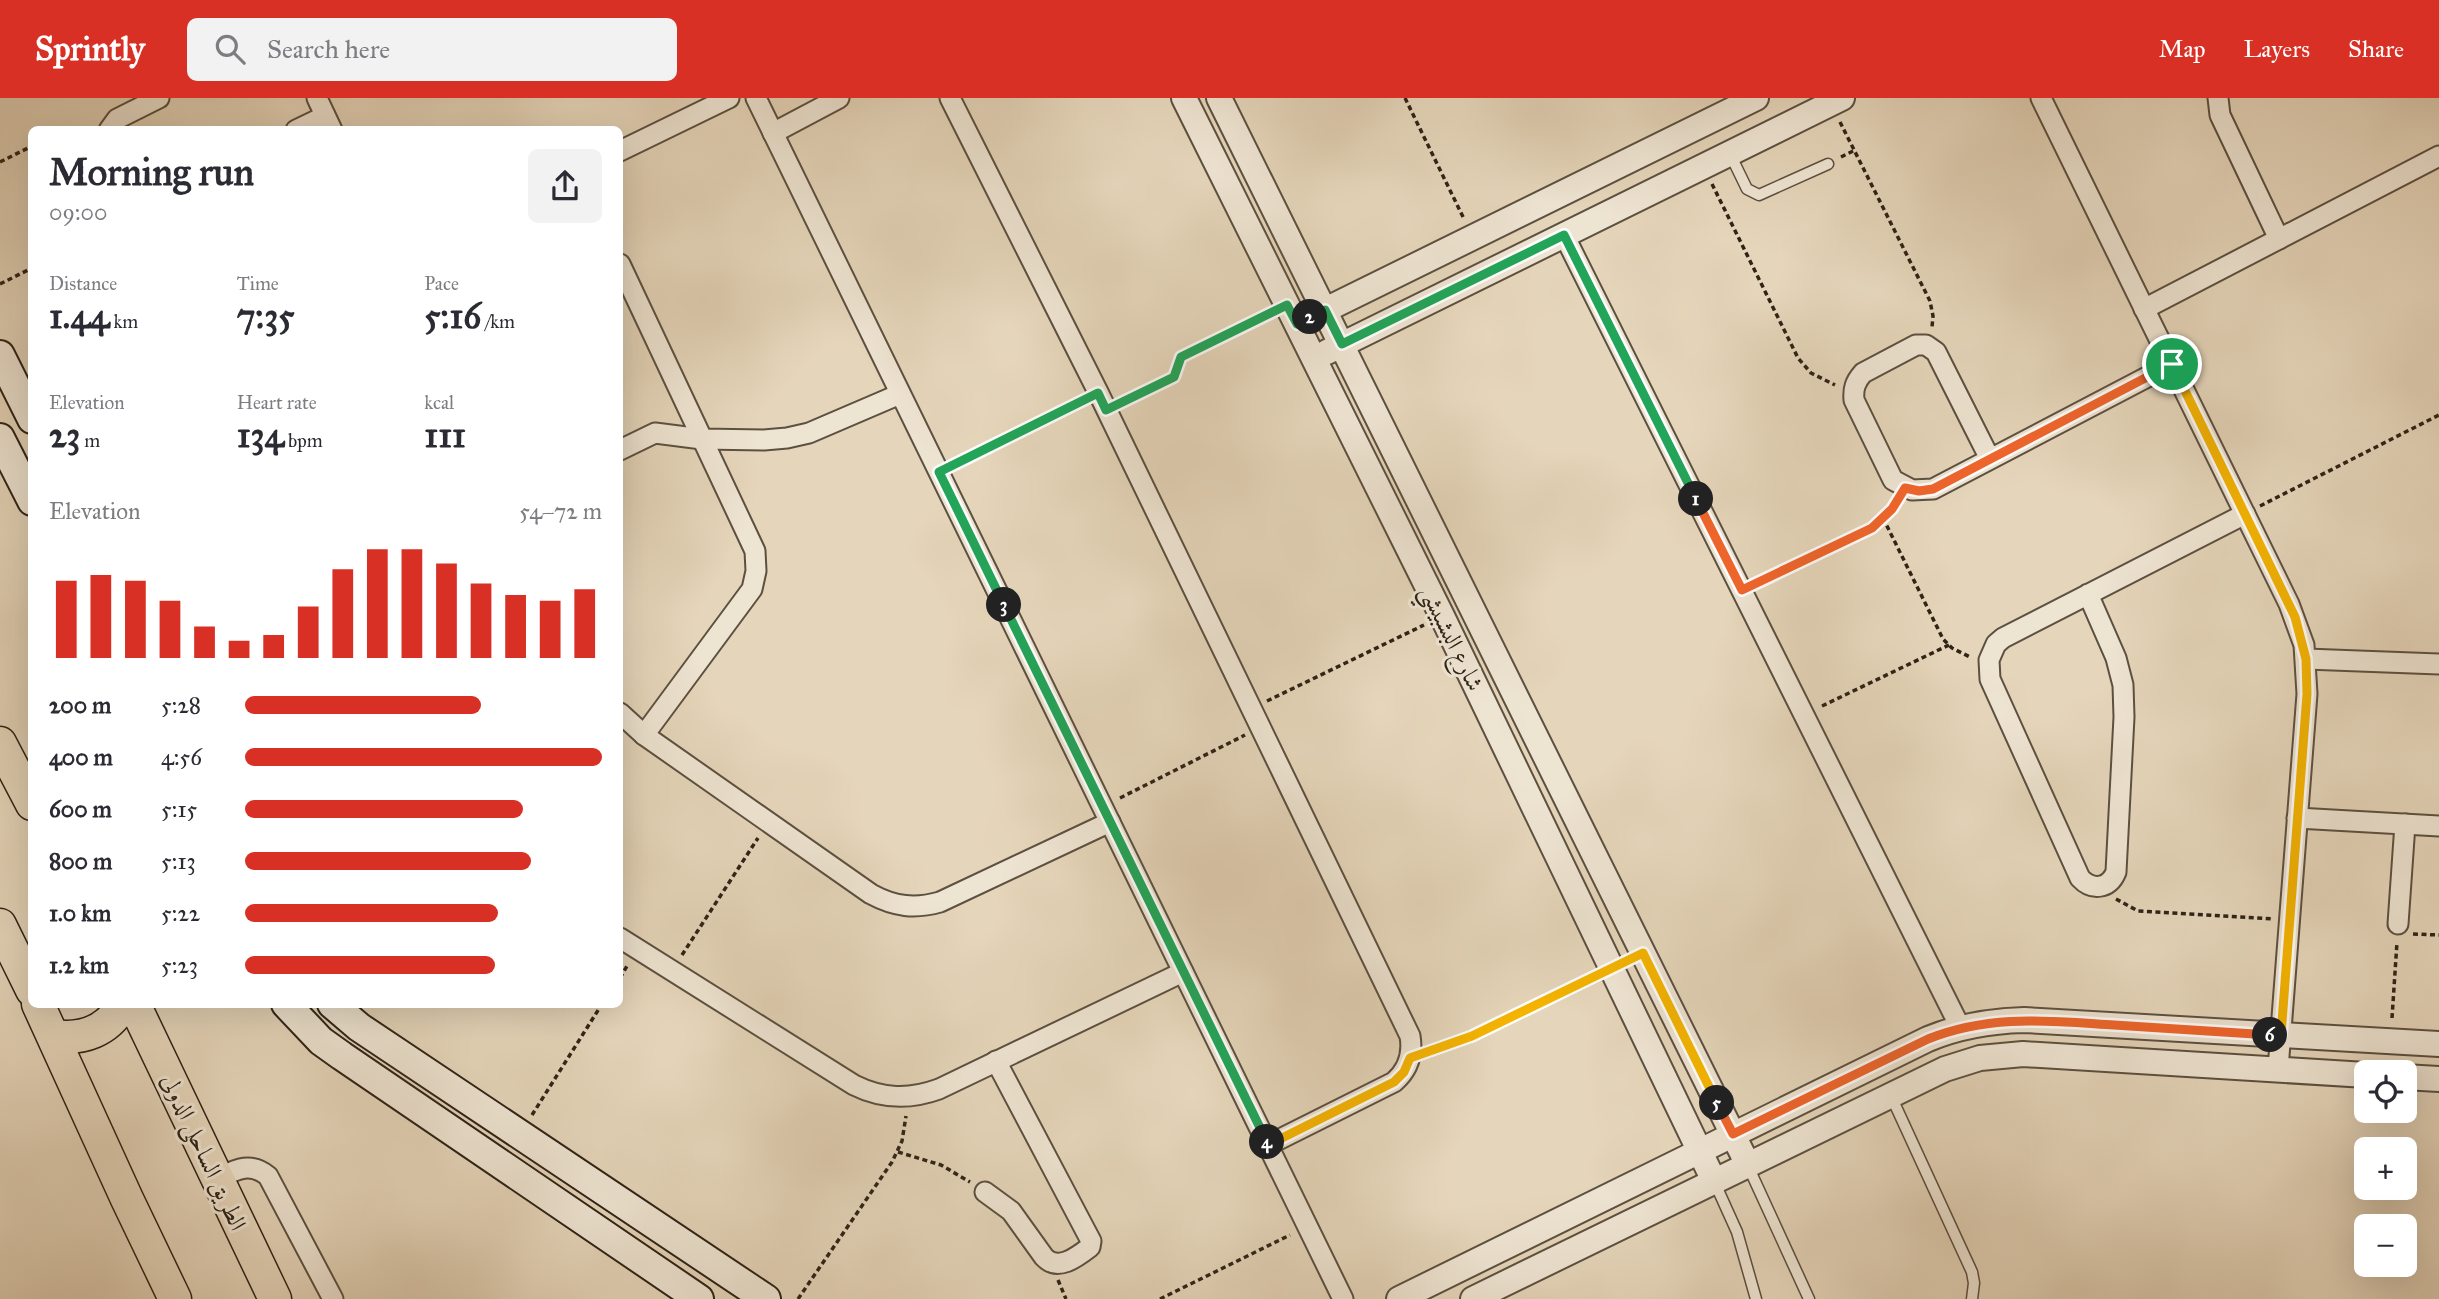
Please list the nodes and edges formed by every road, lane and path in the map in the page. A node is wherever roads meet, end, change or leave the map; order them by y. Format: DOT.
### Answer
graph roads {
  1 [pos="159,98"];
  2 [pos="317,98"];
  3 [pos="729,98"];
  4 [pos="756,98"];
  5 [pos="839,98"];
  6 [pos="950,98"];
  7 [pos="1184,98"];
  8 [pos="1219,98"];
  9 [pos="1405,98"];
  10 [pos="1756,98"];
  11 [pos="2041,98"];
  12 [pos="2218,98"];
  13 [pos="1837,101"];
  14 [pos="329,123"];
  15 [pos="112,126"];
  16 [pos="774,134"];
  17 [pos="28,148"];
  18 [pos="623,150"];
  19 [pos="1730,153"];
  20 [pos="2439,156"];
  21 [pos="0,162"];
  22 [pos="1828,164"];
  23 [pos="1703,167"];
  24 [pos="1564,235"];
  25 [pos="1473,237"];
  26 [pos="2279,239"];
  27 [pos="28,270"];
  28 [pos="623,270"];
  29 [pos="0,284"];
  30 [pos="2144,309"];
  31 [pos="1325,310"];
  32 [pos="1292,314"];
  33 [pos="1342,344"];
  34 [pos="1926,345"];
  35 [pos="0,355"];
  36 [pos="1314,358"];
  37 [pos="2172,364"];
  38 [pos="1854,388"];
  39 [pos="900,394"];
  40 [pos="1102,401"];
  41 [pos="28,411"];
  42 [pos="2439,415"];
  43 [pos="0,438"];
  44 [pos="702,439"];
  45 [pos="623,449"];
  46 [pos="1990,459"];
  47 [pos="939,472"];
  48 [pos="1905,488"];
  49 [pos="28,493"];
  50 [pos="2245,514"];
  51 [pos="1883,518"];
  52 [pos="1742,590"];
  53 [pos="2088,594"];
  54 [pos="1442,616"];
  55 [pos="1950,645"];
  56 [pos="2306,659"];
  57 [pos="1989,660"];
  58 [pos="2439,664"];
  59 [pos="1252,708"];
  60 [pos="1804,715"];
  61 [pos="623,716"];
  62 [pos="1261,727"];
  63 [pos="644,735"];
  64 [pos="0,743"];
  65 [pos="28,796"];
  66 [pos="1106,814"];
  67 [pos="2297,818"];
  68 [pos="768,822"];
  69 [pos="2405,824"];
  70 [pos="2439,826"];
  71 [pos="2104,886"];
  72 [pos="2289,920"];
  73 [pos="0,925"];
  74 [pos="2398,928"];
  75 [pos="2439,935"];
  76 [pos="623,940"];
  77 [pos="1643,953"];
  78 [pos="1612,968"];
  79 [pos="672,971"];
  80 [pos="1183,972"];
  81 [pos="28,982"];
  82 [pos="40,1008"];
  83 [pos="121,1008"];
  84 [pos="136,1008"];
  85 [pos="290,1008"];
  86 [pos="337,1008"];
  87 [pos="599,1008"];
  88 [pos="1960,1027"];
  89 [pos="2281,1035"];
  90 [pos="54,1036"];
  91 [pos="2390,1041"];
  92 [pos="2439,1044"];
  93 [pos="1410,1058"];
  94 [pos="996,1061"];
  95 [pos="2278,1069"];
  96 [pos="2354,1074"];
  97 [pos="2417,1078"];
  98 [pos="2439,1079"];
  99 [pos="1891,1096"];
  100 [pos="905,1097"];
  101 [pos="519,1134"];
  102 [pos="1733,1134"];
  103 [pos="1268,1145"];
  104 [pos="1700,1151"];
  105 [pos="898,1152"];
  106 [pos="1748,1165"];
  107 [pos="216,1179"];
  108 [pos="1714,1181"];
  109 [pos="985,1192"];
  110 [pos="1308,1226"];
  111 [pos="175,1299"];
  112 [pos="275,1299"];
  113 [pos="333,1299"];
  114 [pos="699,1299"];
  115 [pos="766,1299"];
  116 [pos="798,1299"];
  117 [pos="1160,1299"];
  118 [pos="1343,1299"];
  119 [pos="1399,1299"];
  120 [pos="1473,1299"];
  121 [pos="1756,1299"];
  122 [pos="1809,1299"];
  123 [pos="1972,1299"];
  1 -- 15 [label="street"];
  2 -- 14 [label="street"];
  3 -- 18 [label="street"];
  4 -- 16 [label="street"];
  5 -- 16 [label="street"];
  6 -- 40 [label="street"];
  7 -- 32 [label="street, شارع البشبيشي"];
  8 -- 31 [label="street, شارع البشبيشي"];
  9 -- 25 [label="path"];
  10 -- 25 [label="street"];
  11 -- 30 [label="street"];
  12 -- 26 [label="street"];
  13 -- 19 [label="street"];
  13 -- 34 [label="path"];
  16 -- 39 [label="street"];
  17 -- 21 [label="path"];
  19 -- 22 [label="lane"];
  19 -- 23 [label="street"];
  20 -- 26 [label="street"];
  23 -- 24 [label="street"];
  23 -- 38 [label="path"];
  24 -- 33 [label="street"];
  24 -- 52 [label="street"];
  25 -- 31 [label="street"];
  26 -- 30 [label="street"];
  27 -- 29 [label="path"];
  28 -- 44 [label="street"];
  30 -- 37 [label="street"];
  31 -- 32 [label="street"];
  31 -- 33 [label="street, شارع البشبيشي"];
  32 -- 36 [label="street, شارع البشبيشي"];
  32 -- 40 [label="path"];
  33 -- 36 [label="street"];
  33 -- 77 [label="street, شارع البشبيشي"];
  34 -- 38 [label="street"];
  34 -- 46 [label="street"];
  35 -- 41 [label="main road"];
  36 -- 54 [label="street, شارع البشبيشي"];
  37 -- 46 [label="street"];
  37 -- 50 [label="street"];
  38 -- 48 [label="street"];
  39 -- 44 [label="street"];
  39 -- 47 [label="street"];
  40 -- 47 [label="path"];
  40 -- 59 [label="street"];
  42 -- 50 [label="path"];
  43 -- 49 [label="main road"];
  44 -- 45 [label="street"];
  44 -- 63 [label="street"];
  46 -- 48 [label="street"];
  47 -- 66 [label="street"];
  48 -- 51 [label="path"];
  50 -- 53 [label="street"];
  50 -- 56 [label="street"];
  51 -- 52 [label="path"];
  51 -- 55 [label="path"];
  52 -- 60 [label="street"];
  53 -- 57 [label="street"];
  53 -- 71 [label="street"];
  54 -- 59 [label="path"];
  54 -- 78 [label="street, شارع البشبيشي"];
  55 -- 57 [label="path"];
  55 -- 60 [label="path"];
  56 -- 58 [label="street"];
  56 -- 67 [label="street"];
  57 -- 71 [label="street"];
  59 -- 62 [label="street"];
  60 -- 88 [label="street"];
  61 -- 63 [label="street"];
  62 -- 66 [label="path"];
  62 -- 93 [label="street"];
  63 -- 68 [label="street"];
  64 -- 65 [label="highway"];
  66 -- 68 [label="street"];
  66 -- 80 [label="street"];
  67 -- 69 [label="street"];
  67 -- 72 [label="street"];
  68 -- 79 [label="path"];
  69 -- 70 [label="street"];
  69 -- 74 [label="street"];
  71 -- 72 [label="path"];
  72 -- 89 [label="street"];
  73 -- 81 [label="highway"];
  74 -- 75 [label="path"];
  74 -- 91 [label="path"];
  76 -- 79 [label="street"];
  77 -- 78 [label="street"];
  77 -- 102 [label="street, شارع البشبيشي"];
  78 -- 93 [label="lane"];
  78 -- 104 [label="street, شارع البشبيشي"];
  79 -- 100 [label="street"];
  80 -- 94 [label="street"];
  80 -- 103 [label="street"];
  82 -- 90 [label="highway"];
  83 -- 90 [label="highway"];
  84 -- 107 [label="highway, الطريق الساحلى الدولى"];
  85 -- 114 [label="main road"];
  86 -- 101 [label="main road"];
  87 -- 101 [label="path"];
  88 -- 89 [label="street"];
  88 -- 102 [label="street"];
  89 -- 91 [label="street"];
  89 -- 95 [label="street"];
  90 -- 111 [label="highway"];
  91 -- 92 [label="street"];
  93 -- 103 [label="street"];
  94 -- 100 [label="street"];
  94 -- 109 [label="street"];
  95 -- 96 [label="street"];
  95 -- 99 [label="street"];
  97 -- 98 [label="street"];
  99 -- 106 [label="street"];
  99 -- 123 [label="lane"];
  100 -- 105 [label="path"];
  101 -- 115 [label="main road"];
  102 -- 104 [label="street"];
  102 -- 106 [label="street, شارع البشبيشي"];
  103 -- 110 [label="street"];
  104 -- 108 [label="street, شارع البشبيشي"];
  104 -- 119 [label="street"];
  105 -- 109 [label="path"];
  105 -- 116 [label="path"];
  106 -- 108 [label="street"];
  106 -- 122 [label="lane"];
  107 -- 112 [label="highway, الطريق الساحلى الدولى"];
  107 -- 113 [label="street"];
  108 -- 120 [label="street"];
  108 -- 121 [label="lane"];
  110 -- 117 [label="path"];
  110 -- 118 [label="street"];
}
